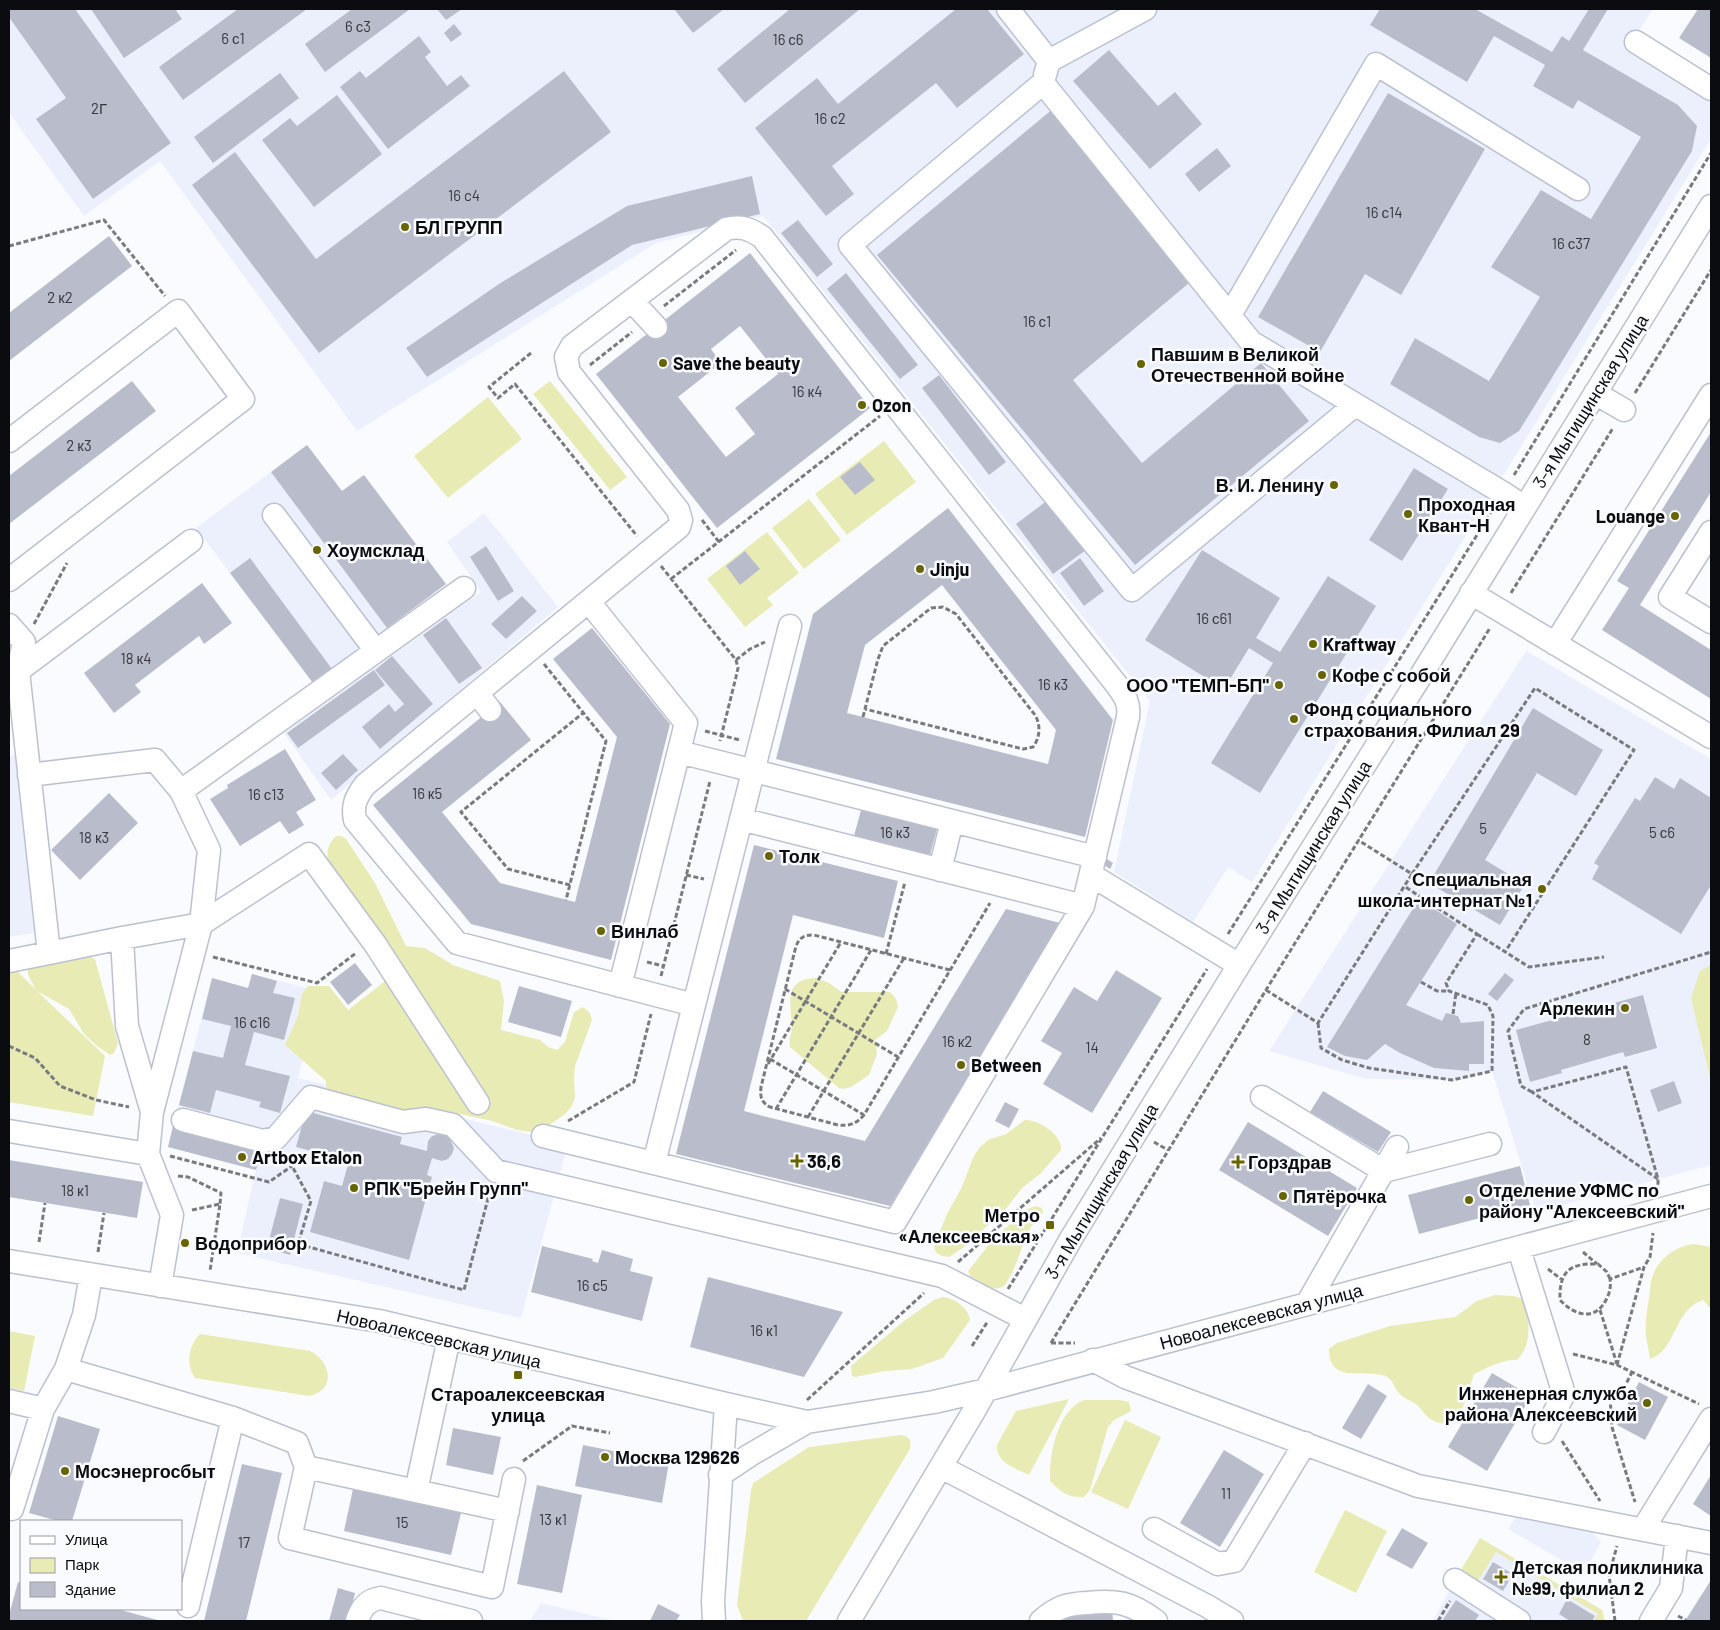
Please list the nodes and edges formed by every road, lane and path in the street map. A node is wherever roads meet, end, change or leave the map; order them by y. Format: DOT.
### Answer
graph roads {
  1 [pos="1008,9"];
  2 [pos="1145,9"];
  3 [pos="1636,42"];
  4 [pos="1049,61"];
  5 [pos="1043,83"];
  6 [pos="1711,89"];
  7 [pos="1711,152"];
  8 [pos="1578,190"];
  9 [pos="1711,206"];
  10 [pos="9,246"];
  11 [pos="742,246"];
  12 [pos="1711,270"];
  13 [pos="632,300"];
  14 [pos="178,311"];
  15 [pos="1230,315"];
  16 [pos="652,323"];
  17 [pos="531,353"];
  18 [pos="584,370"];
  19 [pos="1595,393"];
  20 [pos="1711,395"];
  21 [pos="1356,404"];
  22 [pos="1624,410"];
  23 [pos="885,412"];
  24 [pos="9,441"];
  25 [pos="1503,494"];
  26 [pos="1524,507"];
  27 [pos="274,515"];
  28 [pos="700,518"];
  29 [pos="1711,532"];
  30 [pos="191,541"];
  31 [pos="719,542"];
  32 [pos="650,552"];
  33 [pos="70,557"];
  34 [pos="671,579"];
  35 [pos="9,580"];
  36 [pos="464,588"];
  37 [pos="1471,593"];
  38 [pos="589,602"];
  39 [pos="1500,610"];
  40 [pos="1711,622"];
  41 [pos="9,625"];
  42 [pos="788,632"];
  43 [pos="24,642"];
  44 [pos="1555,644"];
  45 [pos="531,648"];
  46 [pos="376,651"];
  47 [pos="736,660"];
  48 [pos="18,671"];
  49 [pos="865,709"];
  50 [pos="583,713"];
  51 [pos="864,717"];
  52 [pos="686,726"];
  53 [pos="722,735"];
  54 [pos="1711,736"];
  55 [pos="760,745"];
  56 [pos="679,752"];
  57 [pos="715,761"];
  58 [pos="753,770"];
  59 [pos="30,775"];
  60 [pos="181,791"];
  61 [pos="741,819"];
  62 [pos="952,821"];
  63 [pos="1358,840"];
  64 [pos="910,862"];
  65 [pos="1093,866"];
  66 [pos="940,870"];
  67 [pos="1412,874"];
  68 [pos="570,884"];
  69 [pos="1001,885"];
  70 [pos="1404,886"];
  71 [pos="566,900"];
  72 [pos="1083,906"];
  73 [pos="201,924"];
  74 [pos="1477,934"];
  75 [pos="122,938"];
  76 [pos="372,940"];
  77 [pos="841,942"];
  78 [pos="872,950"];
  79 [pos="194,952"];
  80 [pos="1217,952"];
  81 [pos="1505,952"];
  82 [pos="1711,952"];
  83 [pos="49,953"];
  84 [pos="886,954"];
  85 [pos="628,957"];
  86 [pos="1604,957"];
  87 [pos="904,958"];
  88 [pos="9,961"];
  89 [pos="1238,965"];
  90 [pos="663,966"];
  91 [pos="950,970"];
  92 [pos="661,974"];
  93 [pos="1421,982"];
  94 [pos="620,986"];
  95 [pos="785,989"];
  96 [pos="1266,990"];
  97 [pos="1449,991"];
  98 [pos="1456,993"];
  99 [pos="656,995"];
  100 [pos="805,1002"];
  101 [pos="694,1005"];
  102 [pos="1453,1014"];
  103 [pos="832,1017"];
  104 [pos="1318,1022"];
  105 [pos="859,1033"];
  106 [pos="9,1046"];
  107 [pos="898,1057"];
  108 [pos="769,1058"];
  109 [pos="797,1075"];
  110 [pos="824,1091"];
  111 [pos="1532,1092"];
  112 [pos="1262,1097"];
  113 [pos="478,1103"];
  114 [pos="776,1109"];
  115 [pos="152,1112"];
  116 [pos="864,1115"];
  117 [pos="808,1117"];
  118 [pos="183,1120"];
  119 [pos="9,1130"];
  120 [pos="543,1136"];
  121 [pos="276,1138"];
  122 [pos="1152,1140"];
  123 [pos="1490,1144"];
  124 [pos="1397,1147"];
  125 [pos="1168,1150"];
  126 [pos="151,1160"];
  127 [pos="654,1163"];
  128 [pos="292,1166"];
  129 [pos="1384,1170"];
  130 [pos="496,1171"];
  131 [pos="1658,1179"];
  132 [pos="1658,1190"];
  133 [pos="1711,1196"];
  134 [pos="45,1203"];
  135 [pos="220,1204"];
  136 [pos="104,1213"];
  137 [pos="172,1215"];
  138 [pos="1654,1227"];
  139 [pos="39,1242"];
  140 [pos="1577,1247"];
  141 [pos="1519,1249"];
  142 [pos="98,1252"];
  143 [pos="9,1261"];
  144 [pos="1598,1264"];
  145 [pos="1644,1267"];
  146 [pos="210,1270"];
  147 [pos="91,1275"];
  148 [pos="1610,1279"];
  149 [pos="160,1286"];
  150 [pos="1307,1304"];
  151 [pos="998,1305"];
  152 [pos="1600,1310"];
  153 [pos="1024,1320"];
  154 [pos="449,1338"];
  155 [pos="1051,1343"];
  156 [pos="972,1346"];
  157 [pos="1550,1348"];
  158 [pos="1093,1360"];
  159 [pos="1617,1365"];
  160 [pos="66,1369"];
  161 [pos="1632,1372"];
  162 [pos="986,1390"];
  163 [pos="1564,1394"];
  164 [pos="1610,1398"];
  165 [pos="9,1401"];
  166 [pos="726,1404"];
  167 [pos="42,1410"];
  168 [pos="1707,1412"];
  169 [pos="233,1418"];
  170 [pos="807,1422"];
  171 [pos="1547,1427"];
  172 [pos="610,1432"];
  173 [pos="1305,1443"];
  174 [pos="306,1467"];
  175 [pos="941,1467"];
  176 [pos="720,1475"];
  177 [pos="514,1480"];
  178 [pos="416,1491"];
  179 [pos="12,1509"];
  180 [pos="508,1511"];
  181 [pos="1627,1526"];
  182 [pos="1154,1529"];
  183 [pos="1677,1536"];
  184 [pos="1711,1544"];
  185 [pos="1455,1580"];
  186 [pos="188,1606"];
  187 [pos="1680,1617"];
  188 [pos="1686,1620"];
  189 [pos="357,1621"];
  190 [pos="472,1621"];
  191 [pos="714,1621"];
  192 [pos="849,1621"];
  193 [pos="1041,1621"];
  194 [pos="1156,1621"];
  195 [pos="1232,1621"];
  196 [pos="1519,1621"];
  197 [pos="1615,1621"];
  198 [pos="1651,1621"];
  1 -- 4 [label="street"];
  2 -- 4 [label="street"];
  3 -- 6 [label="street"];
  4 -- 5 [label="street"];
  5 -- 15 [label="street"];
  5 -- 21 [label="street"];
  7 -- 25 [label="path"];
  8 -- 15 [label="street"];
  9 -- 19 [label="street, 3-я Мытищинская улица"];
  10 -- 14 [label="path"];
  11 -- 16 [label="path"];
  12 -- 22 [label="path"];
  13 -- 16 [label="street"];
  13 -- 32 [label="street"];
  13 -- 65 [label="street"];
  14 -- 24 [label="street"];
  14 -- 35 [label="street"];
  15 -- 21 [label="street"];
  16 -- 18 [label="path"];
  17 -- 32 [label="path"];
  19 -- 22 [label="street"];
  19 -- 26 [label="street, 3-я Мытищинская улица"];
  20 -- 44 [label="street"];
  21 -- 25 [label="street"];
  22 -- 39 [label="path"];
  23 -- 31 [label="path"];
  25 -- 26 [label="street"];
  25 -- 80 [label="path"];
  26 -- 37 [label="street, 3-я Мытищинская улица"];
  27 -- 46 [label="street"];
  28 -- 31 [label="path"];
  29 -- 40 [label="street"];
  30 -- 48 [label="street"];
  31 -- 34 [label="path"];
  32 -- 34 [label="path"];
  32 -- 38 [label="street"];
  33 -- 43 [label="path"];
  34 -- 47 [label="path"];
  36 -- 46 [label="street"];
  37 -- 39 [label="street"];
  37 -- 89 [label="street, 3-я Мытищинская улица"];
  38 -- 45 [label="street"];
  38 -- 52 [label="street"];
  39 -- 44 [label="street"];
  39 -- 63 [label="path"];
  41 -- 43 [label="street"];
  42 -- 47 [label="path"];
  42 -- 55 [label="street"];
  43 -- 48 [label="street"];
  44 -- 54 [label="street"];
  45 -- 50 [label="path"];
  45 -- 94 [label="street"];
  46 -- 60 [label="street"];
  47 -- 53 [label="path"];
  48 -- 59 [label="street"];
  49 -- 49 [label="path"];
  49 -- 51 [label="path"];
  50 -- 68 [label="path"];
  50 -- 68 [label="path"];
  52 -- 53 [label="path"];
  52 -- 56 [label="street"];
  53 -- 55 [label="path"];
  53 -- 57 [label="path"];
  55 -- 58 [label="street"];
  56 -- 57 [label="street"];
  56 -- 85 [label="street"];
  57 -- 58 [label="street"];
  57 -- 90 [label="path"];
  58 -- 61 [label="street"];
  58 -- 62 [label="street"];
  59 -- 60 [label="street"];
  59 -- 83 [label="street"];
  60 -- 73 [label="street"];
  61 -- 64 [label="street"];
  61 -- 101 [label="street"];
  62 -- 65 [label="street"];
  62 -- 66 [label="street"];
  63 -- 67 [label="path"];
  63 -- 96 [label="path"];
  64 -- 66 [label="street"];
  64 -- 84 [label="path"];
  65 -- 72 [label="street"];
  65 -- 80 [label="street"];
  66 -- 69 [label="street"];
  67 -- 70 [label="path"];
  67 -- 81 [label="path"];
  68 -- 71 [label="path"];
  69 -- 72 [label="street"];
  69 -- 91 [label="path"];
  70 -- 74 [label="path"];
  70 -- 104 [label="path"];
  72 -- 127 [label="street"];
  73 -- 75 [label="street"];
  73 -- 76 [label="street"];
  73 -- 79 [label="street"];
  74 -- 81 [label="path"];
  74 -- 97 [label="path"];
  75 -- 83 [label="street"];
  75 -- 115 [label="street"];
  76 -- 79 [label="path"];
  76 -- 113 [label="street"];
  77 -- 78 [label="path"];
  77 -- 95 [label="path"];
  77 -- 100 [label="path"];
  78 -- 84 [label="path"];
  78 -- 103 [label="path"];
  79 -- 115 [label="street"];
  80 -- 89 [label="street"];
  80 -- 151 [label="path"];
  81 -- 86 [label="path"];
  82 -- 111 [label="path"];
  83 -- 88 [label="street"];
  84 -- 87 [label="path"];
  85 -- 90 [label="path"];
  85 -- 94 [label="street"];
  87 -- 91 [label="path"];
  87 -- 105 [label="path"];
  89 -- 153 [label="street, 3-я Мытищинская улица"];
  90 -- 92 [label="path"];
  91 -- 107 [label="path"];
  93 -- 97 [label="path"];
  94 -- 99 [label="street"];
  95 -- 100 [label="path"];
  95 -- 108 [label="path"];
  96 -- 104 [label="path"];
  96 -- 125 [label="path"];
  97 -- 98 [label="path"];
  98 -- 102 [label="path"];
  98 -- 104 [label="path"];
  99 -- 101 [label="street"];
  99 -- 120 [label="path"];
  100 -- 103 [label="path"];
  100 -- 108 [label="path"];
  101 -- 127 [label="street"];
  103 -- 105 [label="path"];
  103 -- 109 [label="path"];
  105 -- 107 [label="path"];
  105 -- 110 [label="path"];
  106 -- 115 [label="path"];
  107 -- 116 [label="path"];
  108 -- 109 [label="path"];
  108 -- 114 [label="path"];
  109 -- 110 [label="path"];
  109 -- 114 [label="path"];
  110 -- 116 [label="path"];
  110 -- 117 [label="path"];
  111 -- 131 [label="path"];
  111 -- 131 [label="path"];
  112 -- 129 [label="street"];
  114 -- 117 [label="path"];
  115 -- 126 [label="street"];
  116 -- 117 [label="path"];
  118 -- 121 [label="street"];
  119 -- 126 [label="street"];
  120 -- 127 [label="street"];
  121 -- 128 [label="path"];
  121 -- 130 [label="street"];
  122 -- 125 [label="path"];
  123 -- 129 [label="street"];
  124 -- 129 [label="street"];
  125 -- 155 [label="path"];
  126 -- 128 [label="path"];
  126 -- 135 [label="path"];
  126 -- 137 [label="street"];
  128 -- 130 [label="path"];
  129 -- 150 [label="street"];
  130 -- 151 [label="street"];
  131 -- 132 [label="path"];
  133 -- 141 [label="street, Новоалексеевская улица"];
  134 -- 139 [label="path"];
  135 -- 137 [label="path"];
  135 -- 146 [label="path"];
  136 -- 142 [label="path"];
  137 -- 149 [label="street"];
  138 -- 145 [label="path"];
  140 -- 144 [label="path"];
  141 -- 150 [label="street, Новоалексеевская улица"];
  141 -- 157 [label="street"];
  143 -- 147 [label="street, Новоалексеевская улица"];
  144 -- 148 [label="path"];
  144 -- 152 [label="path"];
  145 -- 148 [label="path"];
  145 -- 159 [label="path"];
  147 -- 149 [label="street, Новоалексеевская улица"];
  147 -- 160 [label="street"];
  148 -- 152 [label="path"];
  149 -- 154 [label="street, Новоалексеевская улица"];
  150 -- 158 [label="street, Новоалексеевская улица"];
  151 -- 153 [label="street"];
  151 -- 156 [label="path"];
  152 -- 159 [label="path"];
  153 -- 162 [label="street, 3-я Мытищинская улица"];
  154 -- 166 [label="street, Новоалексеевская улица"];
  154 -- 178 [label="street"];
  157 -- 159 [label="path"];
  157 -- 163 [label="street"];
  158 -- 162 [label="street, Новоалексеевская улица"];
  158 -- 173 [label="street"];
  159 -- 161 [label="path"];
  160 -- 167 [label="street"];
  160 -- 169 [label="street"];
  161 -- 164 [label="path"];
  161 -- 168 [label="path"];
  162 -- 170 [label="street, Новоалексеевская улица"];
  162 -- 175 [label="street, 3-я Мытищинская улица"];
  163 -- 164 [label="path"];
  163 -- 171 [label="street"];
  164 -- 181 [label="path"];
  165 -- 167 [label="street"];
  166 -- 170 [label="street, Новоалексеевская улица"];
  166 -- 176 [label="street"];
  167 -- 179 [label="street"];
  168 -- 181 [label="street"];
  169 -- 174 [label="street"];
  169 -- 186 [label="street"];
  170 -- 176 [label="street, Новоалексеевская улица"];
  171 -- 181 [label="path"];
  172 -- 177 [label="path"];
  173 -- 181 [label="street"];
  173 -- 182 [label="street"];
  174 -- 178 [label="street"];
  174 -- 180 [label="street"];
  175 -- 192 [label="street, 3-я Мытищинская улица"];
  175 -- 195 [label="street"];
  176 -- 191 [label="street"];
  177 -- 180 [label="street"];
  178 -- 180 [label="street"];
  181 -- 183 [label="street"];
  181 -- 197 [label="path"];
  183 -- 184 [label="street"];
  183 -- 198 [label="street"];
  185 -- 196 [label="street"];
  187 -- 188 [label="path"];
  189 -- 190 [label="street"];
  193 -- 194 [label="street"];
}
